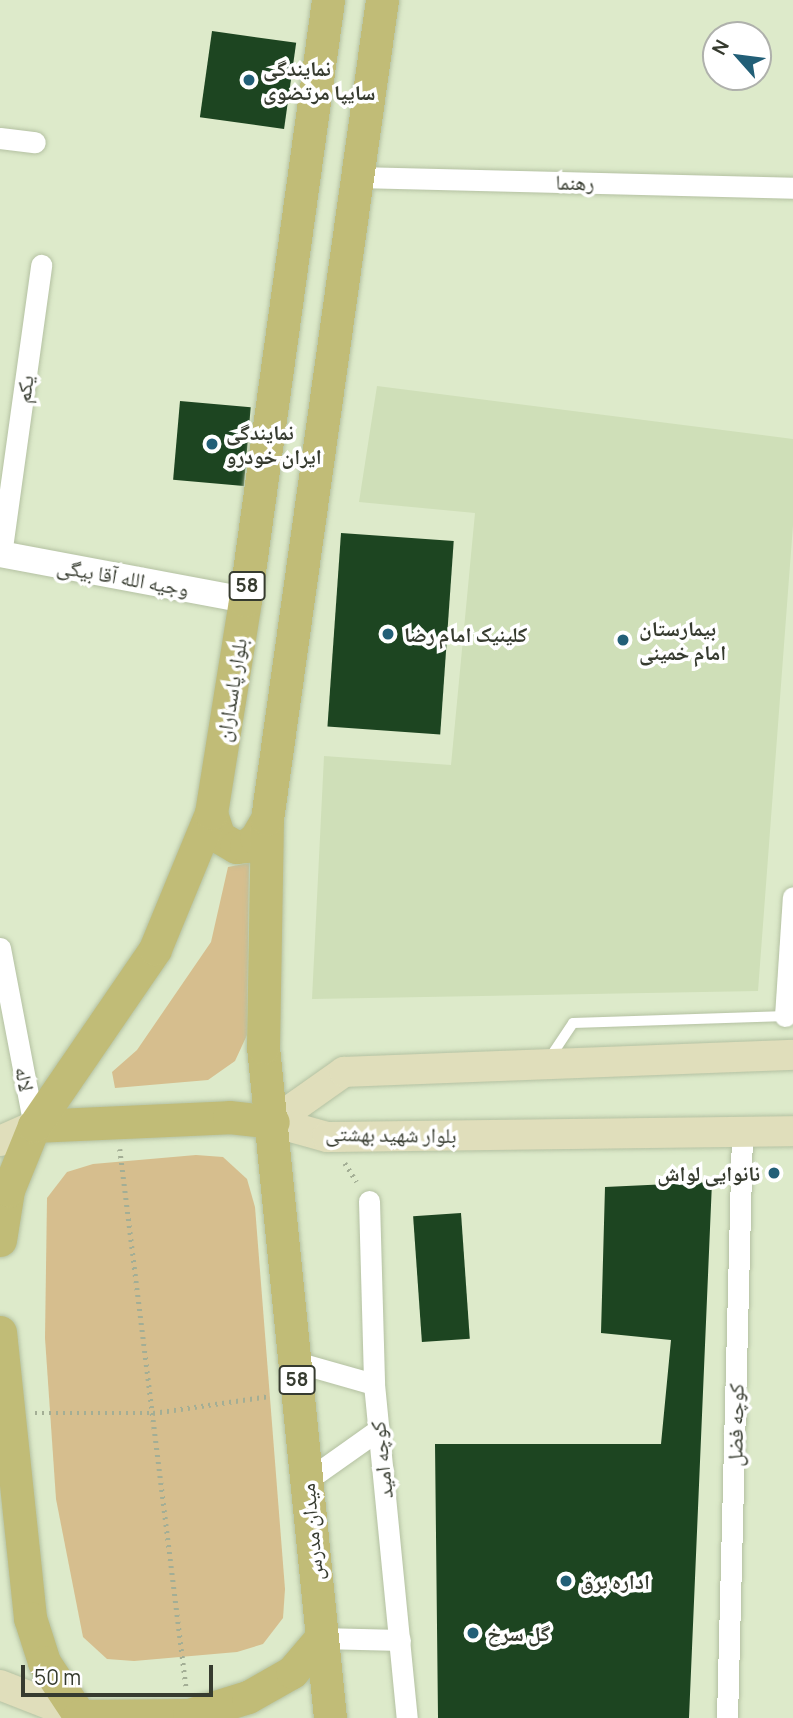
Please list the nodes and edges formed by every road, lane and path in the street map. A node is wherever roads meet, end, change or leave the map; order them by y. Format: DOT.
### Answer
graph roads {
  1 [pos="328,0"];
  2 [pos="382,0"];
  3 [pos="0,138"];
  4 [pos="35,142"];
  5 [pos="358,177"];
  6 [pos="793,188"];
  7 [pos="41,265"];
  8 [pos="1,554"];
  9 [pos="245,600"];
  10 [pos="211,813"];
  11 [pos="267,819"];
  12 [pos="793,897"];
  13 [pos="0,948"];
  14 [pos="789,1016"];
  15 [pos="793,1055"];
  16 [pos="546,1065"];
  17 [pos="273,1122"];
  18 [pos="117,1123"];
  19 [pos="34,1126"];
  20 [pos="793,1131"];
  21 [pos="742,1132"];
  22 [pos="0,1141"];
  23 [pos="369,1201"];
  24 [pos="0,1240"];
  25 [pos="0,1332"];
  26 [pos="297,1377"];
  27 [pos="374,1384"];
  28 [pos="5,1413"];
  29 [pos="152,1413"];
  30 [pos="378,1430"];
  31 [pos="306,1481"];
  32 [pos="321,1638"];
  33 [pos="400,1640"];
  34 [pos="0,1685"];
  35 [pos="189,1715"];
  36 [pos="80,1717"];
  37 [pos="330,1718"];
  38 [pos="407,1718"];
  39 [pos="727,1718"];
  1 -- 9 [label="main road, بلوار پاسداران / 58"];
  2 -- 5 [label="main road, 58"];
  3 -- 4 [label="street"];
  5 -- 6 [label="street, رهنما"];
  5 -- 11 [label="main road, 58"];
  7 -- 8 [label="street, یکم"];
  8 -- 9 [label="street, وجیه الله آقا بیگی"];
  9 -- 10 [label="main road, بلوار پاسداران / 58"];
  10 -- 11 [label="main road"];
  10 -- 19 [label="main road, بلوار پاسداران / 58"];
  11 -- 17 [label="main road, 58"];
  12 -- 14 [label="street"];
  13 -- 19 [label="street, لاله"];
  14 -- 16 [label="lane"];
  15 -- 16 [label="main road, بلوار شهید بهشتی"];
  16 -- 17 [label="main road, بلوار شهید بهشتی"];
  17 -- 18 [label="main road"];
  17 -- 21 [label="main road, بلوار شهید بهشتی"];
  17 -- 26 [label="main road, میدان مدرس / 58"];
  18 -- 19 [label="main road"];
  18 -- 29 [label="path"];
  19 -- 22 [label="main road"];
  19 -- 24 [label="main road, 58"];
  20 -- 21 [label="main road, بلوار شهید بهشتی"];
  21 -- 39 [label="street, کوچه فضل"];
  23 -- 27 [label="street, کوچه امید"];
  25 -- 28 [label="main road"];
  26 -- 27 [label="street"];
  26 -- 29 [label="path"];
  26 -- 31 [label="main road, میدان مدرس / 58"];
  27 -- 30 [label="street, کوچه امید"];
  28 -- 29 [label="path"];
  28 -- 36 [label="main road"];
  29 -- 35 [label="path"];
  30 -- 31 [label="street"];
  30 -- 33 [label="street, کوچه امید"];
  31 -- 32 [label="main road, میدان مدرس / 58"];
  32 -- 33 [label="street"];
  32 -- 35 [label="main road"];
  32 -- 37 [label="main road, 58"];
  33 -- 38 [label="street, کوچه امید"];
  34 -- 36 [label="main road"];
  35 -- 36 [label="main road"];
}
